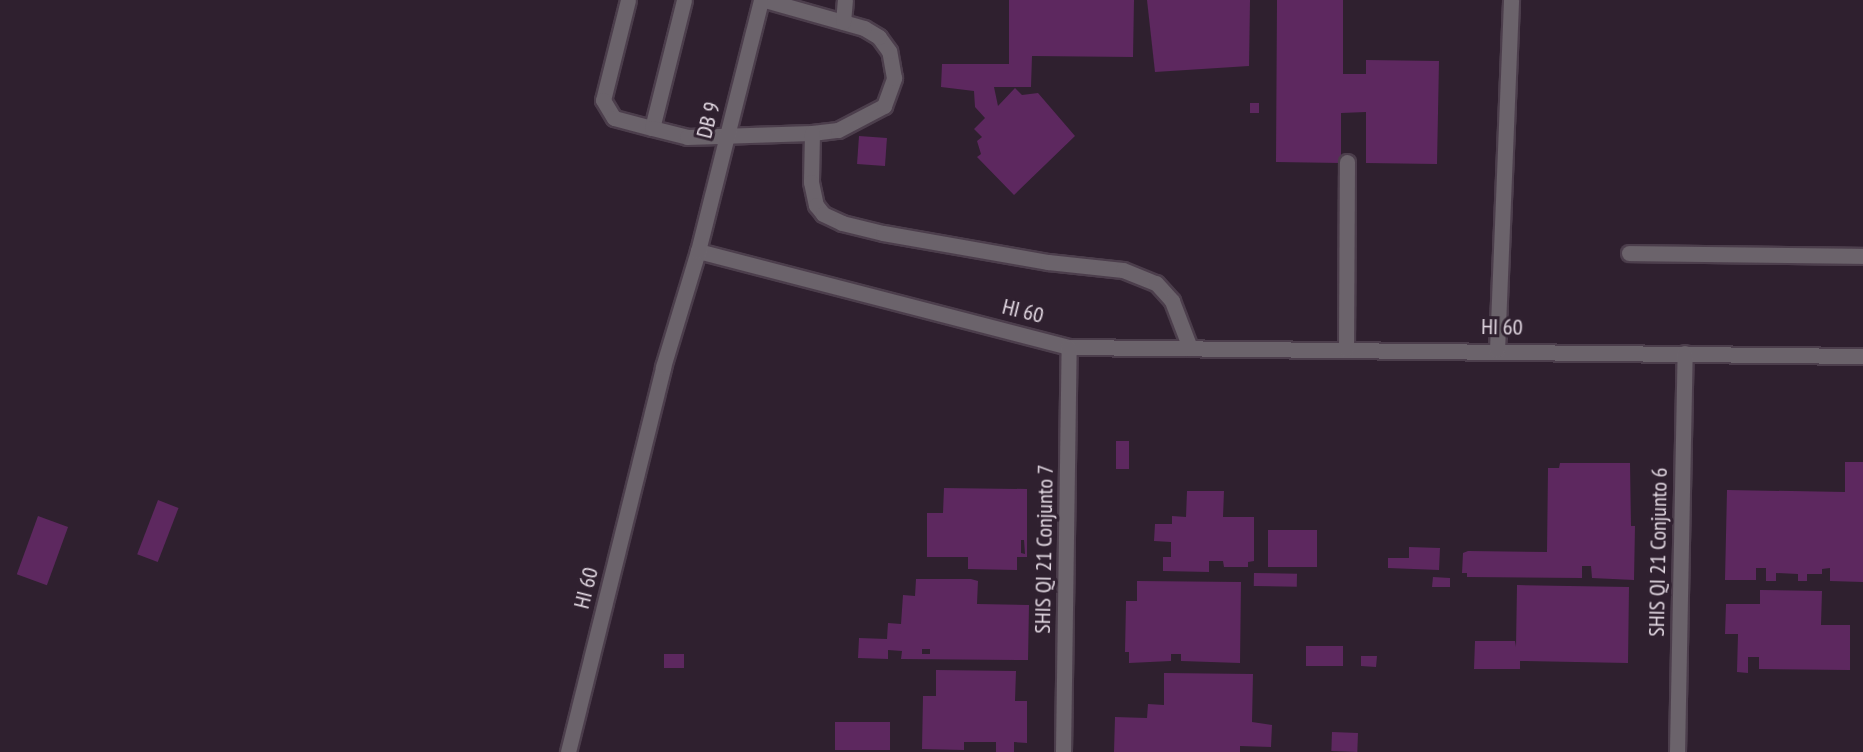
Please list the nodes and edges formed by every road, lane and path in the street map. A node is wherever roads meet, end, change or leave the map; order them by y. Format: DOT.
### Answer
graph roads {
  1 [pos="628,0"];
  2 [pos="684,0"];
  3 [pos="763,0"];
  4 [pos="845,0"];
  5 [pos="1511,0"];
  6 [pos="843,22"];
  7 [pos="652,128"];
  8 [pos="813,133"];
  9 [pos="727,138"];
  10 [pos="1347,162"];
  11 [pos="698,251"];
  12 [pos="1629,253"];
  13 [pos="1863,256"];
  14 [pos="1069,347"];
  15 [pos="1190,348"];
  16 [pos="1346,349"];
  17 [pos="1497,350"];
  18 [pos="1685,353"];
  19 [pos="1863,356"];
  20 [pos="568,752"];
  21 [pos="1063,752"];
  22 [pos="1677,752"];
  1 -- 7 [label="street"];
  2 -- 7 [label="street"];
  3 -- 6 [label="street"];
  3 -- 9 [label="street, DB 9"];
  4 -- 6 [label="street"];
  5 -- 17 [label="street"];
  6 -- 8 [label="street"];
  7 -- 9 [label="street"];
  8 -- 9 [label="street"];
  8 -- 15 [label="street"];
  9 -- 11 [label="street, DB 9"];
  10 -- 16 [label="street"];
  11 -- 14 [label="street, HI 60"];
  11 -- 20 [label="street, HI 60"];
  12 -- 13 [label="street"];
  14 -- 15 [label="street, HI 60"];
  14 -- 21 [label="street, SHIS QI 21 Conjunto 7"];
  15 -- 16 [label="street, HI 60"];
  16 -- 17 [label="street, HI 60"];
  17 -- 18 [label="street, HI 60"];
  18 -- 19 [label="street, HI 60"];
  18 -- 22 [label="street, SHIS QI 21 Conjunto 6"];
}
